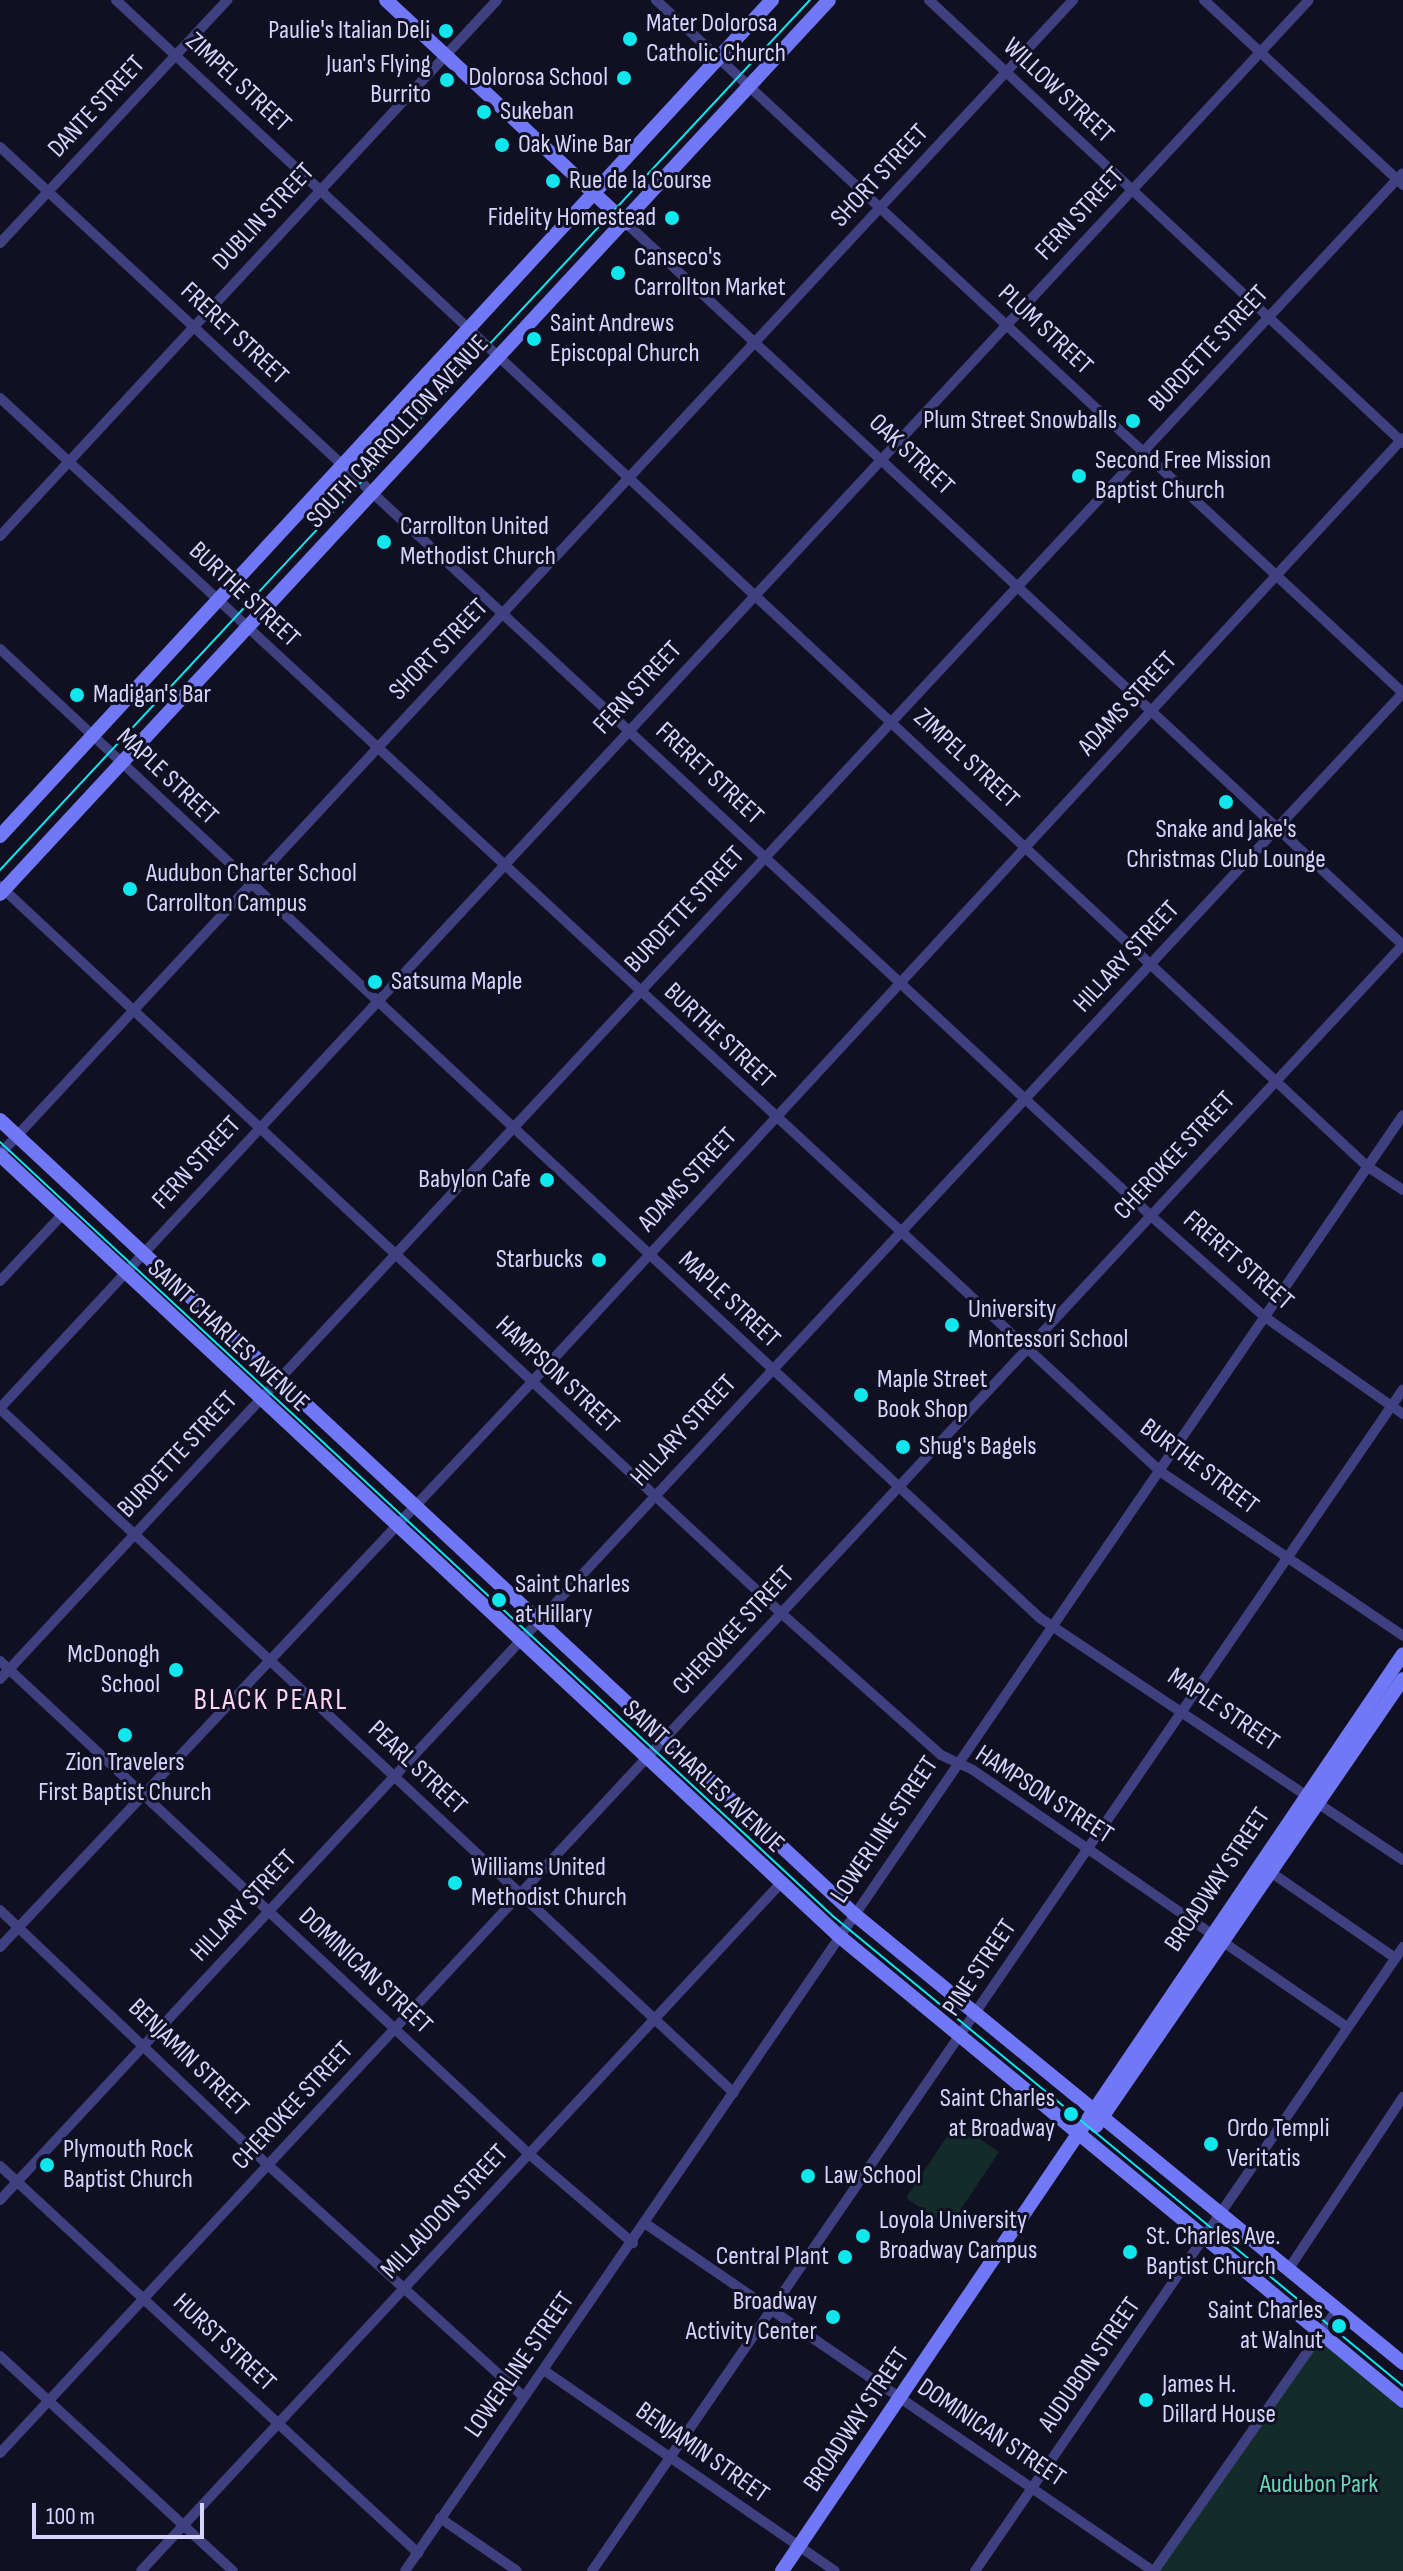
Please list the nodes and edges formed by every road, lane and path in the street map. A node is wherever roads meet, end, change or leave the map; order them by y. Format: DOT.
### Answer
graph roads {
  1 [pos="116,0"];
  2 [pos="227,0"];
  3 [pos="386,0"];
  4 [pos="497,0"];
  5 [pos="656,0"];
  6 [pos="772,0"];
  7 [pos="829,0"];
  8 [pos="929,0"];
  9 [pos="1073,0"];
  10 [pos="1204,0"];
  11 [pos="1309,0"];
  12 [pos="1260,52"];
  13 [pos="176,55"];
  14 [pos="446,55"];
  15 [pos="718,57"];
  16 [pos="1006,72"];
  17 [pos="748,85"];
  18 [pos="0,147"];
  19 [pos="1401,179"];
  20 [pos="320,189"];
  21 [pos="1132,190"];
  22 [pos="48,192"];
  23 [pos="595,193"];
  24 [pos="880,208"];
  25 [pos="626,223"];
  26 [pos="0,243"];
  27 [pos="1269,317"];
  28 [pos="192,325"];
  29 [pos="1007,325"];
  30 [pos="471,330"];
  31 [pos="755,342"];
  32 [pos="500,358"];
  33 [pos="0,398"];
  34 [pos="1402,440"];
  35 [pos="1144,452"];
  36 [pos="881,459"];
  37 [pos="67,460"];
  38 [pos="344,466"];
  39 [pos="629,478"];
  40 [pos="374,493"];
  41 [pos="0,536"];
  42 [pos="1276,575"];
  43 [pos="1019,587"];
  44 [pos="755,595"];
  45 [pos="219,602"];
  46 [pos="504,614"];
  47 [pos="248,628"];
  48 [pos="0,649"];
  49 [pos="1403,693"];
  50 [pos="1152,710"];
  51 [pos="892,719"];
  52 [pos="629,730"];
  53 [pos="92,737"];
  54 [pos="376,747"];
  55 [pos="121,764"];
  56 [pos="1277,827"];
  57 [pos="0,836"];
  58 [pos="1026,846"];
  59 [pos="765,856"];
  60 [pos="503,865"];
  61 [pos="249,885"];
  62 [pos="1,890"];
  63 [pos="1403,945"];
  64 [pos="1152,963"];
  65 [pos="900,981"];
  66 [pos="639,991"];
  67 [pos="376,1003"];
  68 [pos="134,1011"];
  69 [pos="1277,1080"];
  70 [pos="1024,1098"];
  71 [pos="1403,1115"];
  72 [pos="775,1117"];
  73 [pos="0,1120"];
  74 [pos="259,1128"];
  75 [pos="511,1129"];
  76 [pos="17,1136"];
  77 [pos="0,1154"];
  78 [pos="1368,1167"];
  79 [pos="1403,1190"];
  80 [pos="63,1214"];
  81 [pos="1150,1215"];
  82 [pos="899,1233"];
  83 [pos="395,1254"];
  84 [pos="142,1255"];
  85 [pos="648,1256"];
  86 [pos="125,1273"];
  87 [pos="0,1281"];
  88 [pos="1265,1317"];
  89 [pos="1027,1352"];
  90 [pos="771,1370"];
  91 [pos="277,1382"];
  92 [pos="532,1382"];
  93 [pos="1403,1389"];
  94 [pos="261,1398"];
  95 [pos="1391,1406"];
  96 [pos="0,1408"];
  97 [pos="1403,1414"];
  98 [pos="1161,1472"];
  99 [pos="898,1488"];
  100 [pos="654,1495"];
  101 [pos="413,1506"];
  102 [pos="397,1523"];
  103 [pos="134,1534"];
  104 [pos="1287,1557"];
  105 [pos="781,1613"];
  106 [pos="538,1621"];
  107 [pos="1054,1626"];
  108 [pos="1403,1636"];
  109 [pos="520,1640"];
  110 [pos="1403,1654"];
  111 [pos="269,1660"];
  112 [pos="0,1661"];
  113 [pos="9,1670"];
  114 [pos="0,1679"];
  115 [pos="1403,1679"];
  116 [pos="1181,1708"];
  117 [pos="664,1739"];
  118 [pos="646,1758"];
  119 [pos="957,1764"];
  120 [pos="395,1778"];
  121 [pos="1306,1792"];
  122 [pos="143,1795"];
  123 [pos="1320,1802"];
  124 [pos="1088,1849"];
  125 [pos="1403,1860"];
  126 [pos="1272,1873"];
  127 [pos="781,1883"];
  128 [pos="520,1893"];
  129 [pos="0,1910"];
  130 [pos="269,1912"];
  131 [pos="854,1914"];
  132 [pos="19,1927"];
  133 [pos="1211,1934"];
  134 [pos="839,1936"];
  135 [pos="1224,1943"];
  136 [pos="0,1947"];
  137 [pos="1403,1947"];
  138 [pos="1395,1958"];
  139 [pos="976,2014"];
  140 [pos="657,2019"];
  141 [pos="1347,2027"];
  142 [pos="395,2029"];
  143 [pos="960,2037"];
  144 [pos="143,2046"];
  145 [pos="734,2093"];
  146 [pos="1403,2097"];
  147 [pos="1097,2117"];
  148 [pos="1080,2138"];
  149 [pos="529,2154"];
  150 [pos="268,2165"];
  151 [pos="0,2166"];
  152 [pos="17,2182"];
  153 [pos="0,2200"];
  154 [pos="1219,2218"];
  155 [pos="646,2224"];
  156 [pos="1206,2237"];
  157 [pos="633,2243"];
  158 [pos="1288,2270"];
  159 [pos="403,2290"];
  160 [pos="143,2299"];
  161 [pos="771,2309"];
  162 [pos="1337,2310"];
  163 [pos="1320,2333"];
  164 [pos="0,2356"];
  165 [pos="1403,2363"];
  166 [pos="545,2371"];
  167 [pos="524,2397"];
  168 [pos="901,2398"];
  169 [pos="48,2401"];
  170 [pos="1403,2401"];
  171 [pos="279,2424"];
  172 [pos="0,2453"];
  173 [pos="670,2457"];
  174 [pos="1032,2487"];
  175 [pos="440,2518"];
  176 [pos="184,2526"];
  177 [pos="799,2547"];
  178 [pos="418,2553"];
  179 [pos="141,2571"];
  180 [pos="233,2571"];
  181 [pos="405,2571"];
  182 [pos="517,2571"];
  183 [pos="592,2571"];
  184 [pos="782,2571"];
  185 [pos="835,2571"];
  186 [pos="975,2571"];
  187 [pos="1154,2571"];
  1 -- 13 [label="street, ZIMPEL STREET"];
  2 -- 13 [label="street, DANTE STREET"];
  3 -- 14 [label="main road, OAK STREET"];
  4 -- 14 [label="street, DUBLIN STREET"];
  5 -- 15 [label="street, PLUM STREET"];
  6 -- 15 [label="main road, SOUTH CARROLLTON AVENUE"];
  7 -- 17 [label="main road, SOUTH CARROLLTON AVENUE"];
  8 -- 16 [label="street, WILLOW STREET"];
  9 -- 16 [label="street, SHORT STREET"];
  10 -- 12 [label="street"];
  11 -- 12 [label="street, FERN STREET"];
  12 -- 19 [label="street"];
  12 -- 21 [label="street, FERN STREET"];
  13 -- 20 [label="street, ZIMPEL STREET"];
  13 -- 22 [label="street, DANTE STREET"];
  14 -- 20 [label="street, DUBLIN STREET"];
  14 -- 23 [label="main road, OAK STREET"];
  15 -- 17 [label="street, PLUM STREET"];
  15 -- 23 [label="main road, SOUTH CARROLLTON AVENUE"];
  16 -- 21 [label="street, WILLOW STREET"];
  16 -- 24 [label="street, SHORT STREET"];
  17 -- 24 [label="street, PLUM STREET"];
  17 -- 25 [label="main road, SOUTH CARROLLTON AVENUE"];
  18 -- 22 [label="street, FRERET STREET"];
  19 -- 27 [label="street, BURDETTE STREET"];
  20 -- 28 [label="street, DUBLIN STREET"];
  20 -- 30 [label="street, ZIMPEL STREET"];
  21 -- 27 [label="street, WILLOW STREET"];
  21 -- 29 [label="street, FERN STREET"];
  22 -- 26 [label="street, DANTE STREET"];
  22 -- 28 [label="street, FRERET STREET"];
  23 -- 25 [label="main road, OAK STREET"];
  23 -- 30 [label="main road, SOUTH CARROLLTON AVENUE"];
  24 -- 29 [label="street, PLUM STREET"];
  24 -- 31 [label="street, SHORT STREET"];
  25 -- 31 [label="street, OAK STREET"];
  25 -- 32 [label="main road, SOUTH CARROLLTON AVENUE"];
  27 -- 34 [label="street, WILLOW STREET"];
  27 -- 35 [label="street, BURDETTE STREET"];
  28 -- 37 [label="street, DUBLIN STREET"];
  28 -- 38 [label="street, FRERET STREET"];
  29 -- 35 [label="street, PLUM STREET"];
  29 -- 36 [label="street, FERN STREET"];
  30 -- 32 [label="street, ZIMPEL STREET"];
  30 -- 38 [label="main road, SOUTH CARROLLTON AVENUE"];
  31 -- 36 [label="street, OAK STREET"];
  31 -- 39 [label="street, SHORT STREET"];
  32 -- 39 [label="street, ZIMPEL STREET"];
  32 -- 40 [label="main road, SOUTH CARROLLTON AVENUE"];
  33 -- 37 [label="street, BURTHE STREET"];
  34 -- 42 [label="street, ADAMS STREET"];
  35 -- 42 [label="street, PLUM STREET"];
  35 -- 43 [label="street, BURDETTE STREET"];
  36 -- 43 [label="street, OAK STREET"];
  36 -- 44 [label="street, FERN STREET"];
  37 -- 41 [label="street, DUBLIN STREET"];
  37 -- 45 [label="street, BURTHE STREET"];
  38 -- 40 [label="street, FRERET STREET"];
  38 -- 45 [label="main road, SOUTH CARROLLTON AVENUE"];
  39 -- 44 [label="street, ZIMPEL STREET"];
  39 -- 46 [label="street, SHORT STREET"];
  40 -- 46 [label="street, FRERET STREET"];
  40 -- 47 [label="main road, SOUTH CARROLLTON AVENUE"];
  42 -- 49 [label="street, PLUM STREET"];
  42 -- 50 [label="street, ADAMS STREET"];
  43 -- 50 [label="street, OAK STREET"];
  43 -- 51 [label="street, BURDETTE STREET"];
  44 -- 51 [label="street, ZIMPEL STREET"];
  44 -- 52 [label="street, FERN STREET"];
  45 -- 47 [label="street, BURTHE STREET"];
  45 -- 53 [label="main road, SOUTH CARROLLTON AVENUE"];
  46 -- 52 [label="street, FRERET STREET"];
  46 -- 54 [label="street, SHORT STREET"];
  47 -- 54 [label="street, BURTHE STREET"];
  47 -- 55 [label="main road, SOUTH CARROLLTON AVENUE"];
  48 -- 53 [label="street, MAPLE STREET"];
  49 -- 56 [label="street, HILLARY STREET"];
  50 -- 56 [label="street, OAK STREET"];
  50 -- 58 [label="street, ADAMS STREET"];
  51 -- 58 [label="street, ZIMPEL STREET"];
  51 -- 59 [label="street, BURDETTE STREET"];
  52 -- 59 [label="street, FRERET STREET"];
  52 -- 60 [label="street, FERN STREET"];
  53 -- 55 [label="street, MAPLE STREET"];
  53 -- 57 [label="main road, SOUTH CARROLLTON AVENUE"];
  54 -- 60 [label="street, BURTHE STREET"];
  54 -- 61 [label="street, SHORT STREET"];
  55 -- 61 [label="street, MAPLE STREET"];
  55 -- 62 [label="main road, SOUTH CARROLLTON AVENUE"];
  56 -- 63 [label="street, OAK STREET"];
  56 -- 64 [label="street, HILLARY STREET"];
  58 -- 64 [label="street, ZIMPEL STREET"];
  58 -- 65 [label="street, ADAMS STREET"];
  59 -- 65 [label="street, FRERET STREET"];
  59 -- 66 [label="street, BURDETTE STREET"];
  60 -- 66 [label="street, BURTHE STREET"];
  60 -- 67 [label="street, FERN STREET"];
  61 -- 67 [label="street, MAPLE STREET"];
  61 -- 68 [label="street, SHORT STREET"];
  62 -- 68 [label="street, HAMPSON STREET"];
  63 -- 69 [label="street, CHEROKEE STREET"];
  64 -- 69 [label="street, ZIMPEL STREET"];
  64 -- 70 [label="street, HILLARY STREET"];
  65 -- 70 [label="street, FRERET STREET"];
  65 -- 72 [label="street, ADAMS STREET"];
  66 -- 72 [label="street, BURTHE STREET"];
  66 -- 75 [label="street, BURDETTE STREET"];
  67 -- 74 [label="street, FERN STREET"];
  67 -- 75 [label="street, MAPLE STREET"];
  68 -- 74 [label="street, HAMPSON STREET"];
  68 -- 76 [label="street, SHORT STREET"];
  69 -- 78 [label="street, ZIMPEL STREET"];
  69 -- 81 [label="street, CHEROKEE STREET"];
  70 -- 81 [label="street, FRERET STREET"];
  70 -- 82 [label="street, HILLARY STREET"];
  71 -- 78 [label="street, LOWERLINE STREET"];
  72 -- 82 [label="street, BURTHE STREET"];
  72 -- 85 [label="street, ADAMS STREET"];
  73 -- 76 [label="main road, SAINT CHARLES AVENUE"];
  74 -- 83 [label="street, HAMPSON STREET"];
  74 -- 84 [label="street, FERN STREET"];
  75 -- 83 [label="street, BURDETTE STREET"];
  75 -- 85 [label="street, MAPLE STREET"];
  76 -- 77 [label="street, SHORT STREET"];
  76 -- 84 [label="main road, SAINT CHARLES AVENUE"];
  77 -- 80 [label="main road, SAINT CHARLES AVENUE"];
  78 -- 79 [label="street, ZIMPEL STREET"];
  78 -- 88 [label="street, LOWERLINE STREET"];
  80 -- 86 [label="main road, SAINT CHARLES AVENUE"];
  80 -- 87 [label="street"];
  81 -- 88 [label="street, FRERET STREET"];
  81 -- 89 [label="street, CHEROKEE STREET"];
  82 -- 89 [label="street, BURTHE STREET"];
  82 -- 90 [label="street, HILLARY STREET"];
  83 -- 91 [label="street, BURDETTE STREET"];
  83 -- 92 [label="street, HAMPSON STREET"];
  84 -- 86 [label="street, FERN STREET"];
  84 -- 91 [label="main road, SAINT CHARLES AVENUE"];
  85 -- 90 [label="street, MAPLE STREET"];
  85 -- 92 [label="street, ADAMS STREET"];
  86 -- 94 [label="main road, SAINT CHARLES AVENUE"];
  86 -- 96 [label="street, FERN STREET"];
  88 -- 95 [label="street, FRERET STREET"];
  88 -- 98 [label="street, LOWERLINE STREET"];
  89 -- 98 [label="street, BURTHE STREET"];
  89 -- 99 [label="street, CHEROKEE STREET"];
  90 -- 99 [label="street, MAPLE STREET"];
  90 -- 100 [label="street, HILLARY STREET"];
  91 -- 94 [label="street, BURDETTE STREET"];
  91 -- 101 [label="main road, SAINT CHARLES AVENUE"];
  92 -- 100 [label="street, HAMPSON STREET"];
  92 -- 101 [label="street, ADAMS STREET"];
  93 -- 95 [label="street, PINE STREET"];
  94 -- 102 [label="main road, SAINT CHARLES AVENUE"];
  94 -- 103 [label="street, BURDETTE STREET"];
  95 -- 97 [label="street, FRERET STREET"];
  95 -- 104 [label="street, PINE STREET"];
  96 -- 103 [label="street, PEARL STREET"];
  98 -- 104 [label="street, BURTHE STREET"];
  98 -- 107 [label="street, LOWERLINE STREET"];
  99 -- 105 [label="street, CHEROKEE STREET"];
  99 -- 107 [label="street, MAPLE STREET"];
  100 -- 105 [label="street, HAMPSON STREET"];
  100 -- 106 [label="street, HILLARY STREET"];
  101 -- 102 [label="street, ADAMS STREET"];
  101 -- 106 [label="main road, SAINT CHARLES AVENUE"];
  102 -- 109 [label="main road, SAINT CHARLES AVENUE"];
  102 -- 111 [label="street, ADAMS STREET"];
  103 -- 111 [label="street, PEARL STREET"];
  103 -- 113 [label="street, BURDETTE STREET"];
  104 -- 108 [label="street, BURTHE STREET"];
  104 -- 116 [label="street, PINE STREET"];
  105 -- 117 [label="street, CHEROKEE STREET"];
  105 -- 119 [label="street, HAMPSON STREET"];
  106 -- 109 [label="street, HILLARY STREET"];
  106 -- 117 [label="main road, SAINT CHARLES AVENUE"];
  107 -- 116 [label="street, MAPLE STREET"];
  107 -- 119 [label="street, LOWERLINE STREET"];
  109 -- 118 [label="main road, SAINT CHARLES AVENUE"];
  109 -- 120 [label="street, HILLARY STREET"];
  110 -- 121 [label="main road, BROADWAY STREET"];
  111 -- 120 [label="street, PEARL STREET"];
  111 -- 122 [label="street, ADAMS STREET"];
  112 -- 113 [label="street, DOMINICAN STREET"];
  113 -- 114 [label="street, BURDETTE STREET"];
  113 -- 122 [label="street, DOMINICAN STREET"];
  115 -- 123 [label="main road, BROADWAY STREET"];
  116 -- 121 [label="street, MAPLE STREET"];
  116 -- 124 [label="street, PINE STREET"];
  117 -- 118 [label="street, CHEROKEE STREET"];
  117 -- 131 [label="main road, SAINT CHARLES AVENUE"];
  118 -- 127 [label="main road, SAINT CHARLES AVENUE"];
  118 -- 128 [label="street, CHEROKEE STREET"];
  119 -- 124 [label="street, HAMPSON STREET"];
  119 -- 131 [label="street, LOWERLINE STREET"];
  120 -- 128 [label="street, PEARL STREET"];
  120 -- 130 [label="street, HILLARY STREET"];
  121 -- 123 [label="street, MAPLE STREET"];
  121 -- 133 [label="main road, BROADWAY STREET"];
  122 -- 130 [label="street, DOMINICAN STREET"];
  122 -- 132 [label="street, ADAMS STREET"];
  123 -- 125 [label="street, MAPLE STREET"];
  123 -- 126 [label="main road, BROADWAY STREET"];
  124 -- 133 [label="street, HAMPSON STREET"];
  124 -- 139 [label="street, PINE STREET"];
  126 -- 135 [label="main road, BROADWAY STREET"];
  126 -- 138 [label="street"];
  127 -- 134 [label="main road, SAINT CHARLES AVENUE"];
  127 -- 140 [label="street, MILLAUDON STREET"];
  128 -- 140 [label="street, PEARL STREET"];
  128 -- 142 [label="street, CHEROKEE STREET"];
  129 -- 132 [label="street, BENJAMIN STREET"];
  130 -- 142 [label="street, DOMINICAN STREET"];
  130 -- 144 [label="street, HILLARY STREET"];
  131 -- 134 [label="street, LOWERLINE STREET"];
  131 -- 139 [label="main road, SAINT CHARLES AVENUE"];
  132 -- 136 [label="street, ADAMS STREET"];
  132 -- 144 [label="street, BENJAMIN STREET"];
  133 -- 135 [label="street, HAMPSON STREET"];
  133 -- 147 [label="main road, BROADWAY STREET"];
  134 -- 143 [label="main road, SAINT CHARLES AVENUE"];
  134 -- 145 [label="street, LOWERLINE STREET"];
  135 -- 141 [label="street, HAMPSON STREET"];
  135 -- 147 [label="main road, BROADWAY STREET"];
  137 -- 138 [label="street, AUDUBON STREET"];
  138 -- 141 [label="street, AUDUBON STREET"];
  139 -- 143 [label="street, PINE STREET"];
  139 -- 147 [label="main road, SAINT CHARLES AVENUE"];
  140 -- 145 [label="street, PEARL STREET"];
  140 -- 149 [label="street, MILLAUDON STREET"];
  141 -- 154 [label="street, AUDUBON STREET"];
  142 -- 149 [label="street, DOMINICAN STREET"];
  142 -- 150 [label="street, CHEROKEE STREET"];
  143 -- 148 [label="main road, SAINT CHARLES AVENUE"];
  143 -- 161 [label="street, PINE STREET"];
  144 -- 150 [label="street, BENJAMIN STREET"];
  144 -- 152 [label="street, HILLARY STREET"];
  145 -- 155 [label="street, LOWERLINE STREET"];
  146 -- 158 [label="street"];
  147 -- 148 [label="main road, BROADWAY STREET"];
  147 -- 154 [label="main road, SAINT CHARLES AVENUE"];
  148 -- 156 [label="main road, SAINT CHARLES AVENUE"];
  148 -- 168 [label="main road, BROADWAY STREET"];
  149 -- 157 [label="street, DOMINICAN STREET"];
  149 -- 159 [label="street, MILLAUDON STREET"];
  150 -- 159 [label="street, BENJAMIN STREET"];
  150 -- 160 [label="street, CHEROKEE STREET"];
  151 -- 152 [label="street, HURST STREET"];
  152 -- 153 [label="street, HILLARY STREET"];
  152 -- 160 [label="street, HURST STREET"];
  154 -- 156 [label="street, AUDUBON STREET"];
  154 -- 158 [label="main road, SAINT CHARLES AVENUE"];
  155 -- 157 [label="street, LOWERLINE STREET"];
  155 -- 161 [label="street, DOMINICAN STREET"];
  156 -- 163 [label="main road, SAINT CHARLES AVENUE"];
  156 -- 174 [label="street, AUDUBON STREET"];
  157 -- 166 [label="street, LOWERLINE STREET"];
  158 -- 162 [label="main road, SAINT CHARLES AVENUE"];
  159 -- 167 [label="street, BENJAMIN STREET"];
  159 -- 171 [label="street, MILLAUDON STREET"];
  160 -- 169 [label="street, CHEROKEE STREET"];
  160 -- 171 [label="street, HURST STREET"];
  161 -- 168 [label="street, DOMINICAN STREET"];
  161 -- 173 [label="street, PINE STREET"];
  162 -- 163 [label="street"];
  162 -- 165 [label="main road, SAINT CHARLES AVENUE"];
  163 -- 170 [label="main road, SAINT CHARLES AVENUE"];
  163 -- 187 [label="street"];
  164 -- 169 [label="street"];
  166 -- 167 [label="street, LOWERLINE STREET"];
  166 -- 173 [label="street, BENJAMIN STREET"];
  167 -- 175 [label="street, LOWERLINE STREET"];
  168 -- 174 [label="street, DOMINICAN STREET"];
  168 -- 177 [label="main road, BROADWAY STREET"];
  169 -- 172 [label="street, CHEROKEE STREET"];
  169 -- 176 [label="street"];
  171 -- 176 [label="street, MILLAUDON STREET"];
  171 -- 178 [label="street, HURST STREET"];
  173 -- 177 [label="street, BENJAMIN STREET"];
  173 -- 183 [label="street, PINE STREET"];
  174 -- 186 [label="street, AUDUBON STREET"];
  174 -- 187 [label="street, DOMINICAN STREET"];
  175 -- 178 [label="street, LOWERLINE STREET"];
  175 -- 182 [label="street"];
  176 -- 179 [label="street, MILLAUDON STREET"];
  176 -- 180 [label="street"];
  177 -- 184 [label="main road, BROADWAY STREET"];
  177 -- 185 [label="street, BENJAMIN STREET"];
  178 -- 181 [label="street, LOWERLINE STREET"];
}
